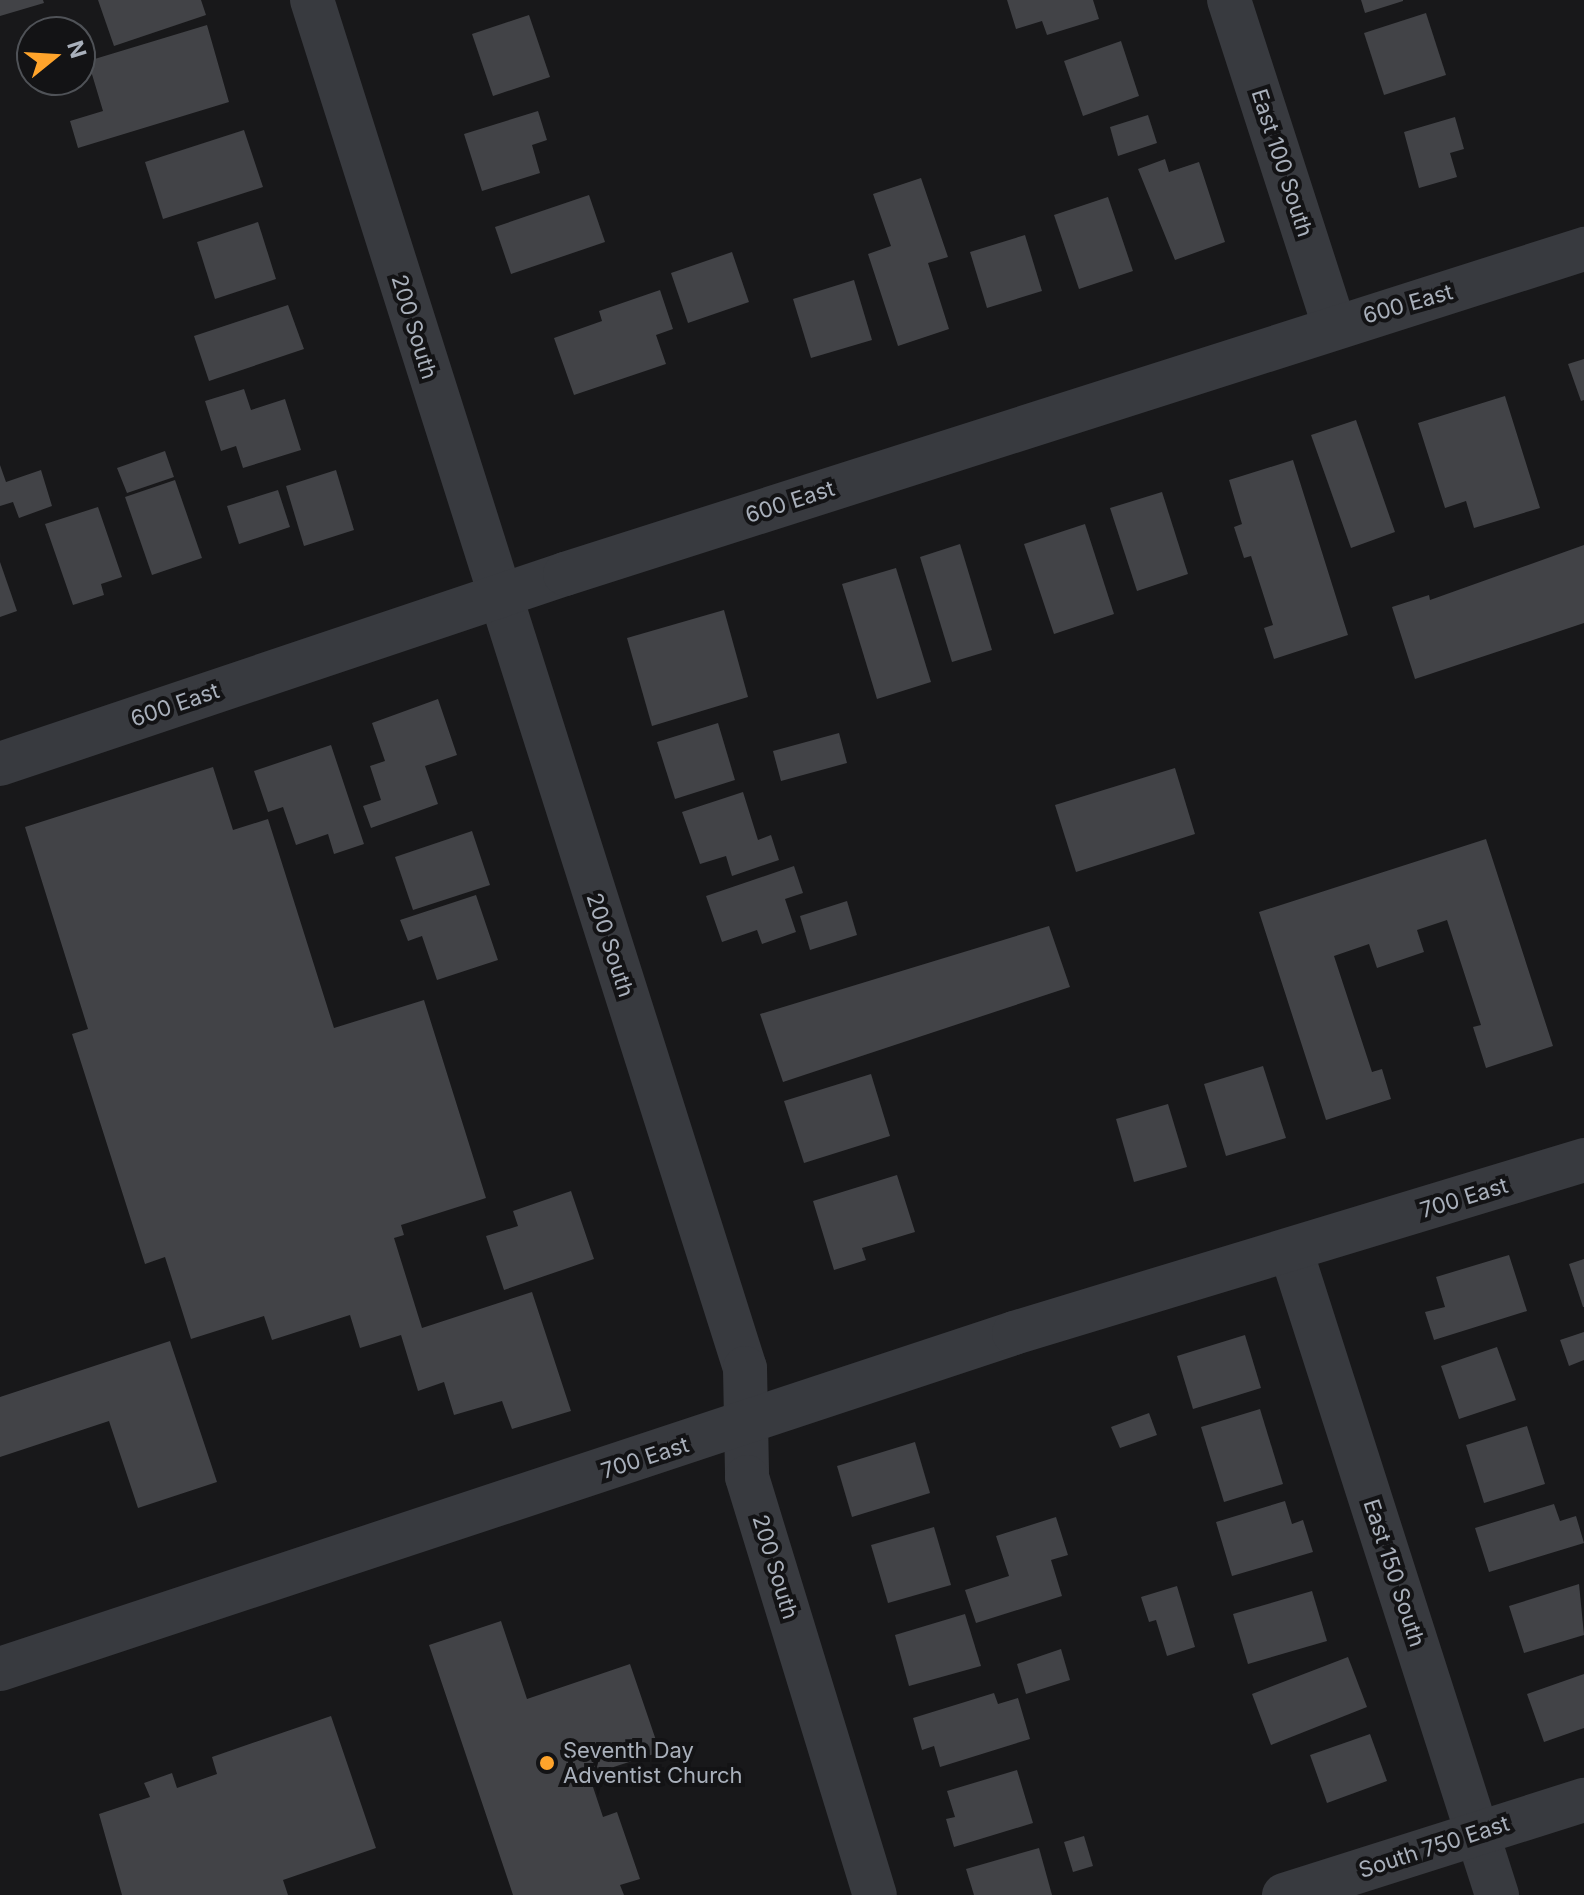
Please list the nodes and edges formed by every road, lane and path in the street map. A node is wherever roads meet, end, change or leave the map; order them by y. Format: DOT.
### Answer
graph roads {
  1 [pos="312,0"];
  2 [pos="1229,0"];
  3 [pos="1584,249"];
  4 [pos="1334,326"];
  5 [pos="500,596"];
  6 [pos="0,764"];
  7 [pos="1580,1173"];
  8 [pos="1291,1251"];
  9 [pos="743,1424"];
  10 [pos="0,1669"];
  11 [pos="1584,1800"];
  12 [pos="1478,1833"];
  13 [pos="875,1895"];
  14 [pos="1284,1895"];
  15 [pos="1497,1895"];
  1 -- 5 [label="street, 200 South"];
  2 -- 4 [label="street, East 100 South"];
  3 -- 4 [label="street, 600 East"];
  4 -- 5 [label="street, 600 East"];
  5 -- 6 [label="street, 600 East"];
  5 -- 9 [label="street, 200 South"];
  7 -- 8 [label="street, 700 East"];
  8 -- 9 [label="street, 700 East"];
  8 -- 12 [label="street, East 150 South"];
  9 -- 10 [label="street, 700 East"];
  9 -- 13 [label="street, 200 South"];
  11 -- 12 [label="street, South 750 East"];
  12 -- 14 [label="street, South 750 East"];
  12 -- 15 [label="street, East 150 South"];
}
